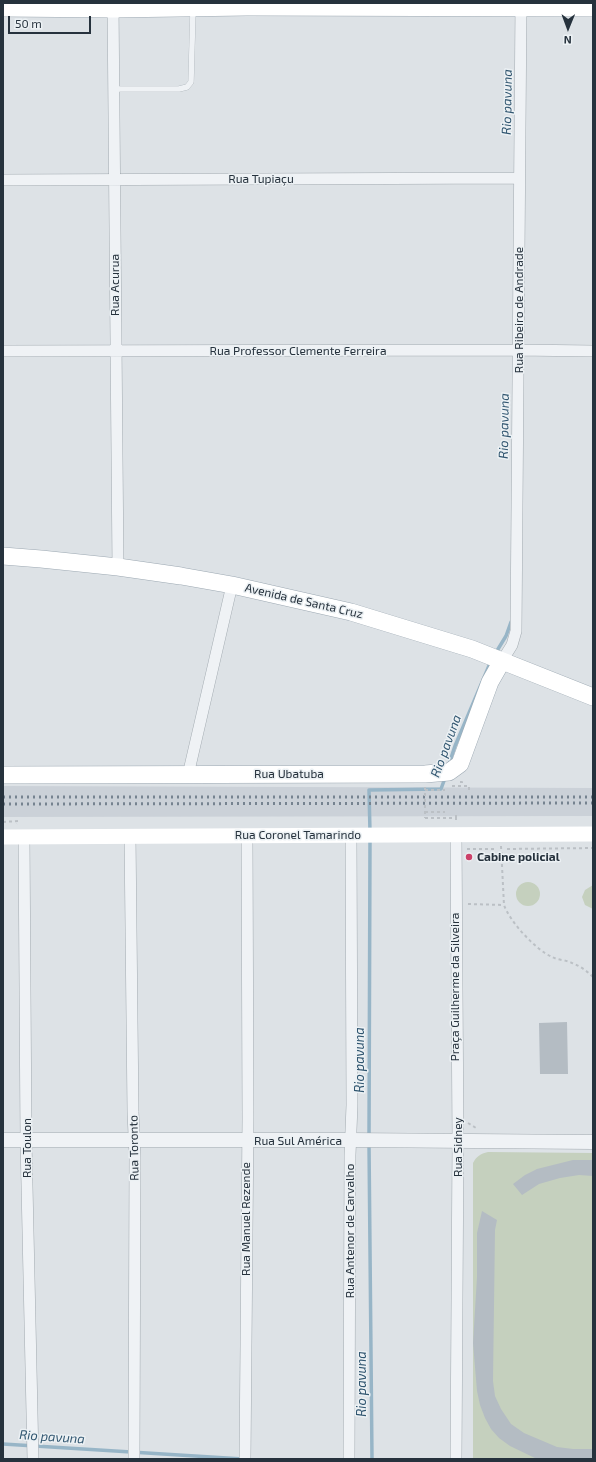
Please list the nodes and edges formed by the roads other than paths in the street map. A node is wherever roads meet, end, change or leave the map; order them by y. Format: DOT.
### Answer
graph roads {
  1 [pos="247,5"];
  2 [pos="365,5"];
  3 [pos="521,5"];
  4 [pos="113,6"];
  5 [pos="3,8"];
  6 [pos="193,8"];
  7 [pos="593,8"];
  8 [pos="114,89"];
  9 [pos="517,178"];
  10 [pos="3,180"];
  11 [pos="114,180"];
  12 [pos="515,350"];
  13 [pos="3,351"];
  14 [pos="115,351"];
  15 [pos="593,351"];
  16 [pos="3,556"];
  17 [pos="118,567"];
  18 [pos="232,585"];
  19 [pos="502,661"];
  20 [pos="593,697"];
  21 [pos="3,775"];
  22 [pos="188,775"];
  23 [pos="456,834"];
  24 [pos="593,834"];
  25 [pos="351,835"];
  26 [pos="130,836"];
  27 [pos="247,836"];
  28 [pos="3,837"];
  29 [pos="24,837"];
  30 [pos="3,1140"];
  31 [pos="26,1140"];
  32 [pos="350,1140"];
  33 [pos="134,1141"];
  34 [pos="247,1141"];
  35 [pos="458,1141"];
  36 [pos="593,1142"];
  37 [pos="33,1459"];
  38 [pos="134,1459"];
  39 [pos="245,1459"];
  40 [pos="349,1459"];
  41 [pos="456,1459"];
  1 -- 2 [label="main road"];
  1 -- 6 [label="main road"];
  2 -- 3 [label="main road"];
  3 -- 7 [label="main road"];
  3 -- 9 [label="street, Rua Ribeiro de Andrade"];
  4 -- 5 [label="main road"];
  4 -- 6 [label="main road"];
  4 -- 8 [label="street, Rua Acurua"];
  6 -- 8 [label="lane"];
  8 -- 11 [label="street, Rua Acurua"];
  9 -- 11 [label="street, Rua Tupiaçu"];
  9 -- 12 [label="street, Rua Ribeiro de Andrade"];
  10 -- 11 [label="street, Rua Tupiaçu"];
  11 -- 14 [label="street, Rua Acurua"];
  12 -- 14 [label="street, Rua Professor Clemente Ferreira"];
  12 -- 15 [label="street, Rua Professor Clemente Ferreira"];
  12 -- 19 [label="street, Rua Ribeiro de Andrade"];
  13 -- 14 [label="street, Rua Professor Clemente Ferreira"];
  14 -- 17 [label="street, Rua Acurua"];
  16 -- 17 [label="main road, Avenida de Santa Cruz"];
  17 -- 18 [label="main road, Avenida de Santa Cruz"];
  18 -- 19 [label="main road, Avenida de Santa Cruz"];
  18 -- 22 [label="street"];
  19 -- 20 [label="main road, Avenida de Santa Cruz"];
  19 -- 22 [label="main road, Rua Ubatuba"];
  21 -- 22 [label="main road, Rua Ubatuba"];
  23 -- 24 [label="main road, Rua Coronel Tamarindo"];
  23 -- 25 [label="main road, Rua Coronel Tamarindo"];
  23 -- 35 [label="street, Rua Sidney"];
  25 -- 27 [label="main road, Rua Coronel Tamarindo"];
  25 -- 32 [label="street, Rua Antenor de Carvalho"];
  26 -- 27 [label="main road, Rua Coronel Tamarindo"];
  26 -- 29 [label="main road, Rua Coronel Tamarindo"];
  26 -- 33 [label="street, Rua Toronto"];
  27 -- 34 [label="street, Rua Manuel Rezende"];
  28 -- 29 [label="main road, Rua Coronel Tamarindo"];
  29 -- 31 [label="street, Rua Toulon"];
  30 -- 31 [label="street, Rua Sul América"];
  31 -- 33 [label="street, Rua Sul América"];
  31 -- 37 [label="street, Rua Toulon"];
  32 -- 34 [label="street, Rua Sul América"];
  32 -- 35 [label="street, Rua Sul América"];
  32 -- 40 [label="street, Rua Antenor de Carvalho"];
  33 -- 34 [label="street, Rua Sul América"];
  33 -- 38 [label="street, Rua Toronto"];
  34 -- 39 [label="street, Rua Manuel Rezende"];
  35 -- 36 [label="street, Rua Sul América"];
  35 -- 41 [label="street, Rua Sidney"];
}
